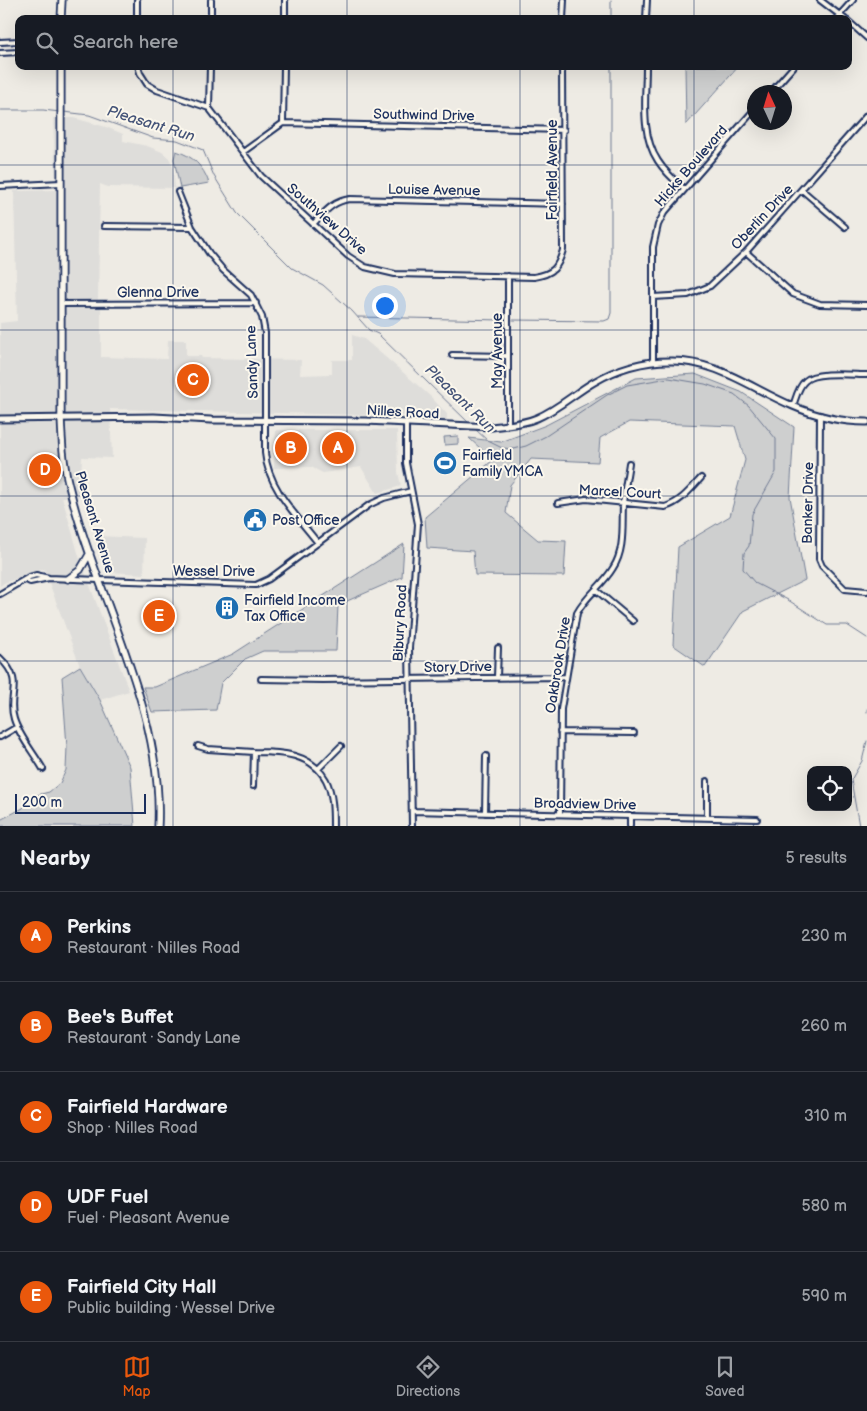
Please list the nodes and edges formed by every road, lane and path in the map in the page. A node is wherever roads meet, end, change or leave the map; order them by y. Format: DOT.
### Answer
graph roads {
  1 [pos="62,0"];
  2 [pos="137,0"];
  3 [pos="211,0"];
  4 [pos="285,0"];
  5 [pos="564,0"];
  6 [pos="646,0"];
  7 [pos="820,0"];
  8 [pos="853,0"];
  9 [pos="840,14"];
  10 [pos="61,15"];
  11 [pos="137,15"];
  12 [pos="211,15"];
  13 [pos="284,15"];
  14 [pos="563,15"];
  15 [pos="646,15"];
  16 [pos="852,25"];
  17 [pos="867,38"];
  18 [pos="15,41"];
  19 [pos="0,42"];
  20 [pos="15,52"];
  21 [pos="0,53"];
  22 [pos="61,70"];
  23 [pos="139,70"];
  24 [pos="210,70"];
  25 [pos="284,70"];
  26 [pos="562,70"];
  27 [pos="646,70"];
  28 [pos="790,70"];
  29 [pos="776,85"];
  30 [pos="209,108"];
  31 [pos="867,115"];
  32 [pos="747,118"];
  33 [pos="283,123"];
  34 [pos="564,130"];
  35 [pos="243,152"];
  36 [pos="61,184"];
  37 [pos="0,186"];
  38 [pos="684,190"];
  39 [pos="802,190"];
  40 [pos="178,192"];
  41 [pos="563,204"];
  42 [pos="313,224"];
  43 [pos="104,226"];
  44 [pos="192,227"];
  45 [pos="845,227"];
  46 [pos="746,252"];
  47 [pos="554,270"];
  48 [pos="508,276"];
  49 [pos="653,297"];
  50 [pos="256,303"];
  51 [pos="61,304"];
  52 [pos="867,304"];
  53 [pos="452,355"];
  54 [pos="507,356"];
  55 [pos="653,362"];
  56 [pos="867,375"];
  57 [pos="793,406"];
  58 [pos="820,415"];
  59 [pos="61,418"];
  60 [pos="0,419"];
  61 [pos="265,420"];
  62 [pos="406,422"];
  63 [pos="867,422"];
  64 [pos="508,425"];
  65 [pos="629,463"];
  66 [pos="701,478"];
  67 [pos="411,491"];
  68 [pos="558,503"];
  69 [pos="623,503"];
  70 [pos="318,543"];
  71 [pos="90,553"];
  72 [pos="68,579"];
  73 [pos="99,580"];
  74 [pos="596,590"];
  75 [pos="867,591"];
  76 [pos="0,594"];
  77 [pos="632,621"];
  78 [pos="498,648"];
  79 [pos="0,658"];
  80 [pos="497,677"];
  81 [pos="565,677"];
  82 [pos="261,679"];
  83 [pos="409,680"];
  84 [pos="17,727"];
  85 [pos="560,732"];
  86 [pos="634,733"];
  87 [pos="0,737"];
  88 [pos="198,746"];
  89 [pos="341,746"];
  90 [pos="254,752"];
  91 [pos="486,756"];
  92 [pos="43,769"];
  93 [pos="318,769"];
  94 [pos="707,781"];
  95 [pos="253,786"];
  96 [pos="412,811"];
  97 [pos="485,813"];
  98 [pos="560,814"];
  99 [pos="630,816"];
  100 [pos="707,818"];
  101 [pos="757,819"];
  102 [pos="158,826"];
  103 [pos="333,826"];
  104 [pos="412,826"];
  105 [pos="630,826"];
  1 -- 10 [label="main road"];
  2 -- 11 [label="street"];
  3 -- 12 [label="street"];
  4 -- 13 [label="street"];
  5 -- 14 [label="street"];
  6 -- 15 [label="street"];
  7 -- 9 [label="street"];
  8 -- 9 [label="street"];
  16 -- 17 [label="street"];
  18 -- 19 [label="street"];
  20 -- 21 [label="street"];
  22 -- 36 [label="main road, Pleasant Avenue"];
  23 -- 30 [label="street"];
  24 -- 30 [label="street"];
  25 -- 33 [label="street"];
  26 -- 34 [label="street, Fairfield Avenue"];
  27 -- 38 [label="street"];
  28 -- 29 [label="street"];
  30 -- 35 [label="street, Southview Drive"];
  31 -- 39 [label="street, Oberlin Drive"];
  32 -- 38 [label="street, Hicks Boulevard"];
  33 -- 34 [label="street, Southwind Drive"];
  33 -- 35 [label="street"];
  34 -- 41 [label="street, Fairfield Avenue"];
  35 -- 42 [label="street, Southview Drive"];
  36 -- 37 [label="street"];
  36 -- 51 [label="main road, Pleasant Avenue"];
  38 -- 49 [label="street, Hicks Boulevard"];
  39 -- 45 [label="street"];
  39 -- 46 [label="street, Oberlin Drive"];
  40 -- 44 [label="street, Sandy Lane"];
  41 -- 42 [label="street, Louise Avenue"];
  41 -- 47 [label="street, Fairfield Avenue"];
  42 -- 48 [label="street, Southview Drive"];
  43 -- 44 [label="street"];
  44 -- 50 [label="street, Sandy Lane"];
  46 -- 49 [label="street, Oberlin Drive"];
  46 -- 52 [label="street"];
  47 -- 48 [label="street, Southview Drive"];
  48 -- 54 [label="street, May Avenue"];
  49 -- 55 [label="street, Hicks Boulevard"];
  50 -- 51 [label="street, Glenna Drive"];
  50 -- 61 [label="street, Sandy Lane"];
  51 -- 59 [label="main road, Pleasant Avenue"];
  53 -- 54 [label="street"];
  54 -- 64 [label="street, May Avenue"];
  55 -- 57 [label="street, Nilles Road"];
  55 -- 64 [label="street, Nilles Road"];
  56 -- 57 [label="street"];
  57 -- 58 [label="street, Nilles Road"];
  58 -- 63 [label="street, Nilles Road"];
  58 -- 75 [label="street, Banker Drive"];
  59 -- 60 [label="street, Nilles Road"];
  59 -- 61 [label="street, Nilles Road"];
  59 -- 71 [label="main road, Pleasant Avenue"];
  61 -- 62 [label="street, Nilles Road"];
  61 -- 70 [label="street, Sandy Lane"];
  62 -- 64 [label="street, Nilles Road"];
  62 -- 67 [label="street, Bibury Road"];
  65 -- 69 [label="street, Oakbrook Drive"];
  66 -- 69 [label="street, Marcel Court"];
  67 -- 70 [label="street, Wessel Drive"];
  67 -- 83 [label="street, Bibury Road"];
  68 -- 69 [label="street, Marcel Court"];
  69 -- 74 [label="street, Oakbrook Drive"];
  70 -- 73 [label="street, Wessel Drive"];
  71 -- 72 [label="main road"];
  71 -- 73 [label="main road, Pleasant Avenue"];
  72 -- 73 [label="street, Wessel Drive"];
  72 -- 76 [label="street, Wessel Drive"];
  73 -- 102 [label="main road, Pleasant Avenue"];
  74 -- 77 [label="street"];
  74 -- 81 [label="street, Oakbrook Drive"];
  78 -- 80 [label="street"];
  79 -- 84 [label="street"];
  80 -- 81 [label="street, Story Drive"];
  80 -- 83 [label="street, Story Drive"];
  81 -- 85 [label="street, Oakbrook Drive"];
  82 -- 83 [label="street, Story Drive"];
  83 -- 96 [label="street, Bibury Road"];
  84 -- 87 [label="street"];
  84 -- 92 [label="street"];
  85 -- 86 [label="street"];
  85 -- 98 [label="street, Oakbrook Drive"];
  88 -- 90 [label="street"];
  89 -- 93 [label="street"];
  90 -- 93 [label="street"];
  90 -- 95 [label="street"];
  91 -- 97 [label="street"];
  93 -- 103 [label="street"];
  94 -- 100 [label="street"];
  96 -- 97 [label="street, Broadview Drive"];
  96 -- 104 [label="street, Bibury Road"];
  97 -- 98 [label="street, Broadview Drive"];
  98 -- 99 [label="street, Broadview Drive"];
  99 -- 100 [label="street, Broadview Drive"];
  99 -- 105 [label="street"];
  100 -- 101 [label="street, Broadview Drive"];
}
